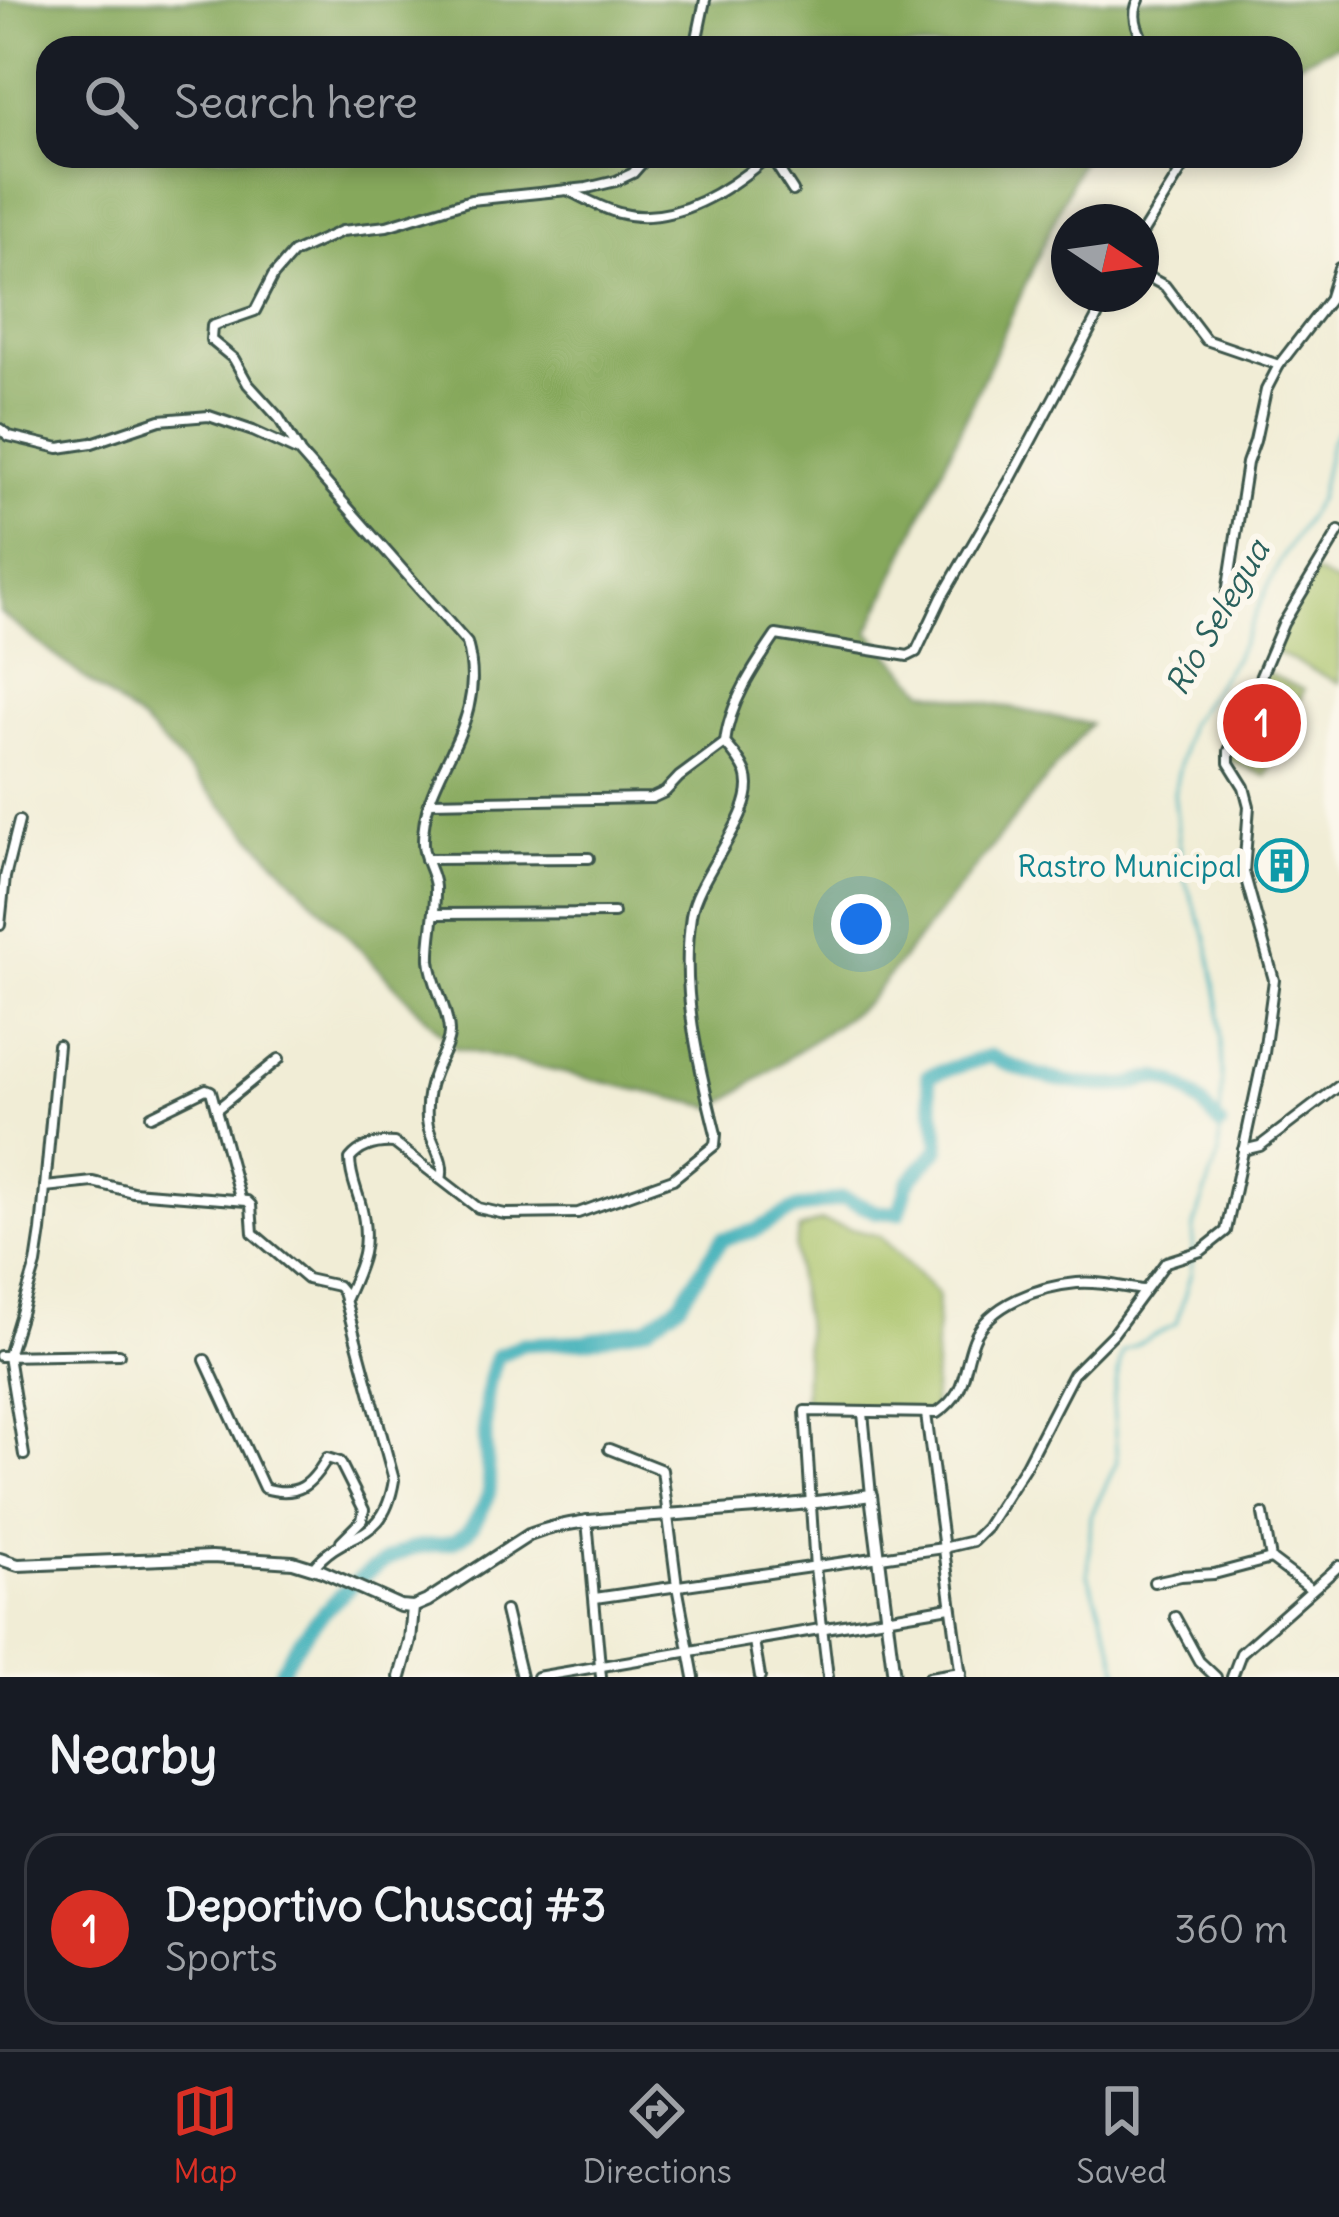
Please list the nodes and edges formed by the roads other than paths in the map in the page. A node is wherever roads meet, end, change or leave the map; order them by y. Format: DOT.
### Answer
graph roads {
  1 [pos="705,0"];
  2 [pos="1139,0"];
  3 [pos="698,36"];
  4 [pos="1141,36"];
  5 [pos="637,168"];
  6 [pos="752,168"];
  7 [pos="778,168"];
  8 [pos="1183,168"];
  9 [pos="565,189"];
  10 [pos="793,191"];
  11 [pos="1159,206"];
  12 [pos="1339,268"];
  13 [pos="1159,283"];
  14 [pos="1099,312"];
  15 [pos="1279,364"];
  16 [pos="0,429"];
  17 [pos="299,452"];
  18 [pos="1339,532"];
  19 [pos="1224,613"];
  20 [pos="725,742"];
  21 [pos="430,802"];
  22 [pos="19,821"];
  23 [pos="589,858"];
  24 [pos="426,859"];
  25 [pos="614,913"];
  26 [pos="436,914"];
  27 [pos="0,926"];
  28 [pos="58,1045"];
  29 [pos="280,1059"];
  30 [pos="1339,1086"];
  31 [pos="217,1109"];
  32 [pos="151,1115"];
  33 [pos="1243,1150"];
  34 [pos="441,1179"];
  35 [pos="45,1187"];
  36 [pos="240,1198"];
  37 [pos="1143,1290"];
  38 [pos="345,1300"];
  39 [pos="119,1354"];
  40 [pos="4,1356"];
  41 [pos="205,1360"];
  42 [pos="863,1413"];
  43 [pos="926,1414"];
  44 [pos="609,1449"];
  45 [pos="24,1455"];
  46 [pos="871,1495"];
  47 [pos="809,1501"];
  48 [pos="1263,1514"];
  49 [pos="668,1515"];
  50 [pos="587,1520"];
  51 [pos="943,1548"];
  52 [pos="328,1552"];
  53 [pos="880,1557"];
  54 [pos="0,1559"];
  55 [pos="1271,1559"];
  56 [pos="1339,1565"];
  57 [pos="814,1568"];
  58 [pos="317,1569"];
  59 [pos="1154,1582"];
  60 [pos="677,1586"];
  61 [pos="1310,1589"];
  62 [pos="596,1598"];
  63 [pos="413,1607"];
  64 [pos="950,1607"];
  65 [pos="505,1610"];
  66 [pos="1175,1617"];
  67 [pos="886,1619"];
  68 [pos="821,1630"];
  69 [pos="754,1641"];
  70 [pos="689,1652"];
  71 [pos="600,1672"];
  72 [pos="961,1675"];
  73 [pos="400,1677"];
  74 [pos="521,1677"];
  75 [pos="538,1677"];
  76 [pos="694,1677"];
  77 [pos="760,1677"];
  78 [pos="828,1677"];
  79 [pos="894,1677"];
  80 [pos="928,1677"];
  81 [pos="1216,1677"];
  82 [pos="1232,1677"];
  1 -- 3 [label="street"];
  2 -- 4 [label="street"];
  5 -- 9 [label="street"];
  6 -- 9 [label="street"];
  7 -- 10 [label="street"];
  8 -- 11 [label="street"];
  9 -- 17 [label="street"];
  12 -- 15 [label="street"];
  13 -- 15 [label="street"];
  14 -- 20 [label="street"];
  15 -- 19 [label="street"];
  16 -- 17 [label="street"];
  17 -- 21 [label="street"];
  18 -- 33 [label="street"];
  20 -- 21 [label="street"];
  20 -- 34 [label="street"];
  21 -- 24 [label="street"];
  22 -- 27 [label="street"];
  23 -- 24 [label="street"];
  24 -- 26 [label="street"];
  25 -- 26 [label="street"];
  26 -- 34 [label="street"];
  28 -- 35 [label="street"];
  29 -- 31 [label="street"];
  30 -- 33 [label="street"];
  31 -- 32 [label="street"];
  31 -- 36 [label="street"];
  33 -- 37 [label="street"];
  34 -- 38 [label="street"];
  35 -- 36 [label="street"];
  35 -- 40 [label="street"];
  36 -- 38 [label="street"];
  37 -- 43 [label="street"];
  37 -- 51 [label="street"];
  38 -- 52 [label="street"];
  39 -- 40 [label="street"];
  40 -- 45 [label="street"];
  41 -- 52 [label="street"];
  42 -- 43 [label="street"];
  42 -- 46 [label="street"];
  42 -- 47 [label="street"];
  43 -- 51 [label="street"];
  44 -- 49 [label="street"];
  46 -- 47 [label="main road"];
  46 -- 53 [label="main road"];
  47 -- 49 [label="main road"];
  47 -- 57 [label="street"];
  48 -- 55 [label="street"];
  49 -- 50 [label="main road"];
  49 -- 60 [label="street"];
  50 -- 62 [label="street"];
  50 -- 63 [label="main road"];
  51 -- 53 [label="street"];
  51 -- 64 [label="street"];
  52 -- 58 [label="street"];
  53 -- 57 [label="street"];
  53 -- 67 [label="main road"];
  54 -- 58 [label="main road"];
  55 -- 59 [label="street"];
  55 -- 61 [label="street"];
  56 -- 61 [label="street"];
  57 -- 60 [label="street"];
  57 -- 68 [label="street"];
  58 -- 63 [label="main road"];
  60 -- 62 [label="street"];
  60 -- 70 [label="street"];
  61 -- 82 [label="street"];
  62 -- 71 [label="street"];
  63 -- 73 [label="main road"];
  64 -- 67 [label="street"];
  64 -- 72 [label="street"];
  65 -- 74 [label="street"];
  66 -- 81 [label="street"];
  67 -- 68 [label="street"];
  67 -- 79 [label="main road"];
  68 -- 69 [label="street"];
  68 -- 78 [label="street"];
  69 -- 70 [label="street"];
  69 -- 77 [label="street"];
  70 -- 71 [label="street"];
  70 -- 76 [label="street"];
  71 -- 75 [label="street"];
  72 -- 80 [label="street"];
}
